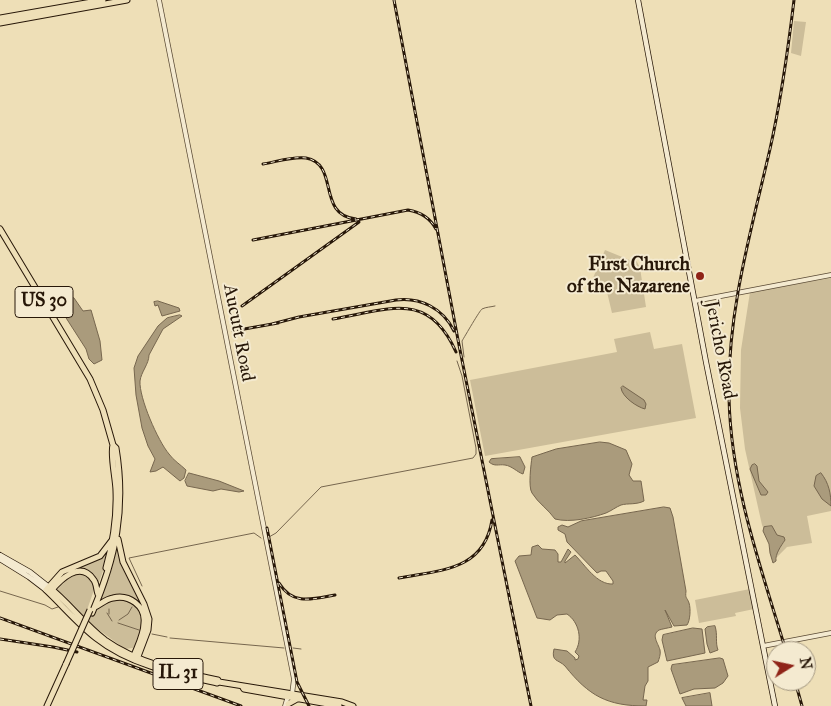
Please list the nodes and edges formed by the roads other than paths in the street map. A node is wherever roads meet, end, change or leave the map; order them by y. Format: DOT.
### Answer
graph roads {
  1 [pos="103,0"];
  2 [pos="127,0"];
  3 [pos="159,0"];
  4 [pos="638,0"];
  5 [pos="0,18"];
  6 [pos="0,23"];
  7 [pos="0,229"];
  8 [pos="831,275"];
  9 [pos="695,301"];
  10 [pos="113,446"];
  11 [pos="118,533"];
  12 [pos="113,539"];
  13 [pos="0,555"];
  14 [pos="0,559"];
  15 [pos="29,574"];
  16 [pos="49,590"];
  17 [pos="98,594"];
  18 [pos="92,610"];
  19 [pos="831,633"];
  20 [pos="763,646"];
  21 [pos="135,658"];
  22 [pos="282,694"];
  23 [pos="292,694"];
  24 [pos="286,705"];
  25 [pos="48,706"];
  26 [pos="339,706"];
  27 [pos="353,706"];
  28 [pos="775,706"];
  1 -- 5 [label="main road"];
  2 -- 6 [label="main road"];
  3 -- 23 [label="street, Aucutt Road"];
  4 -- 9 [label="main road, Jericho Road"];
  7 -- 10 [label="main road, US 30"];
  8 -- 9 [label="street"];
  9 -- 20 [label="main road, Jericho Road"];
  10 -- 11 [label="main road, US 30"];
  10 -- 12 [label="main road, US 30"];
  11 -- 18 [label="main road, US 30"];
  11 -- 21 [label="main road"];
  12 -- 16 [label="main road"];
  12 -- 17 [label="main road, US 30"];
  13 -- 15 [label="main road, IL 31"];
  14 -- 15 [label="main road, IL 31"];
  15 -- 16 [label="main road, IL 31"];
  16 -- 17 [label="main road"];
  16 -- 21 [label="main road, IL 31"];
  17 -- 18 [label="main road, US 30"];
  18 -- 21 [label="main road"];
  18 -- 25 [label="main road, US 30, bridge"];
  19 -- 20 [label="street"];
  20 -- 28 [label="main road, Jericho Road"];
  21 -- 22 [label="main road, IL 31"];
  22 -- 23 [label="main road, IL 31"];
  22 -- 23 [label="main road"];
  22 -- 24 [label="main road"];
  23 -- 24 [label="main road"];
  23 -- 24 [label="street, Aucutt Road"];
  23 -- 26 [label="main road, IL 31"];
  23 -- 27 [label="main road, IL 31"];
}
